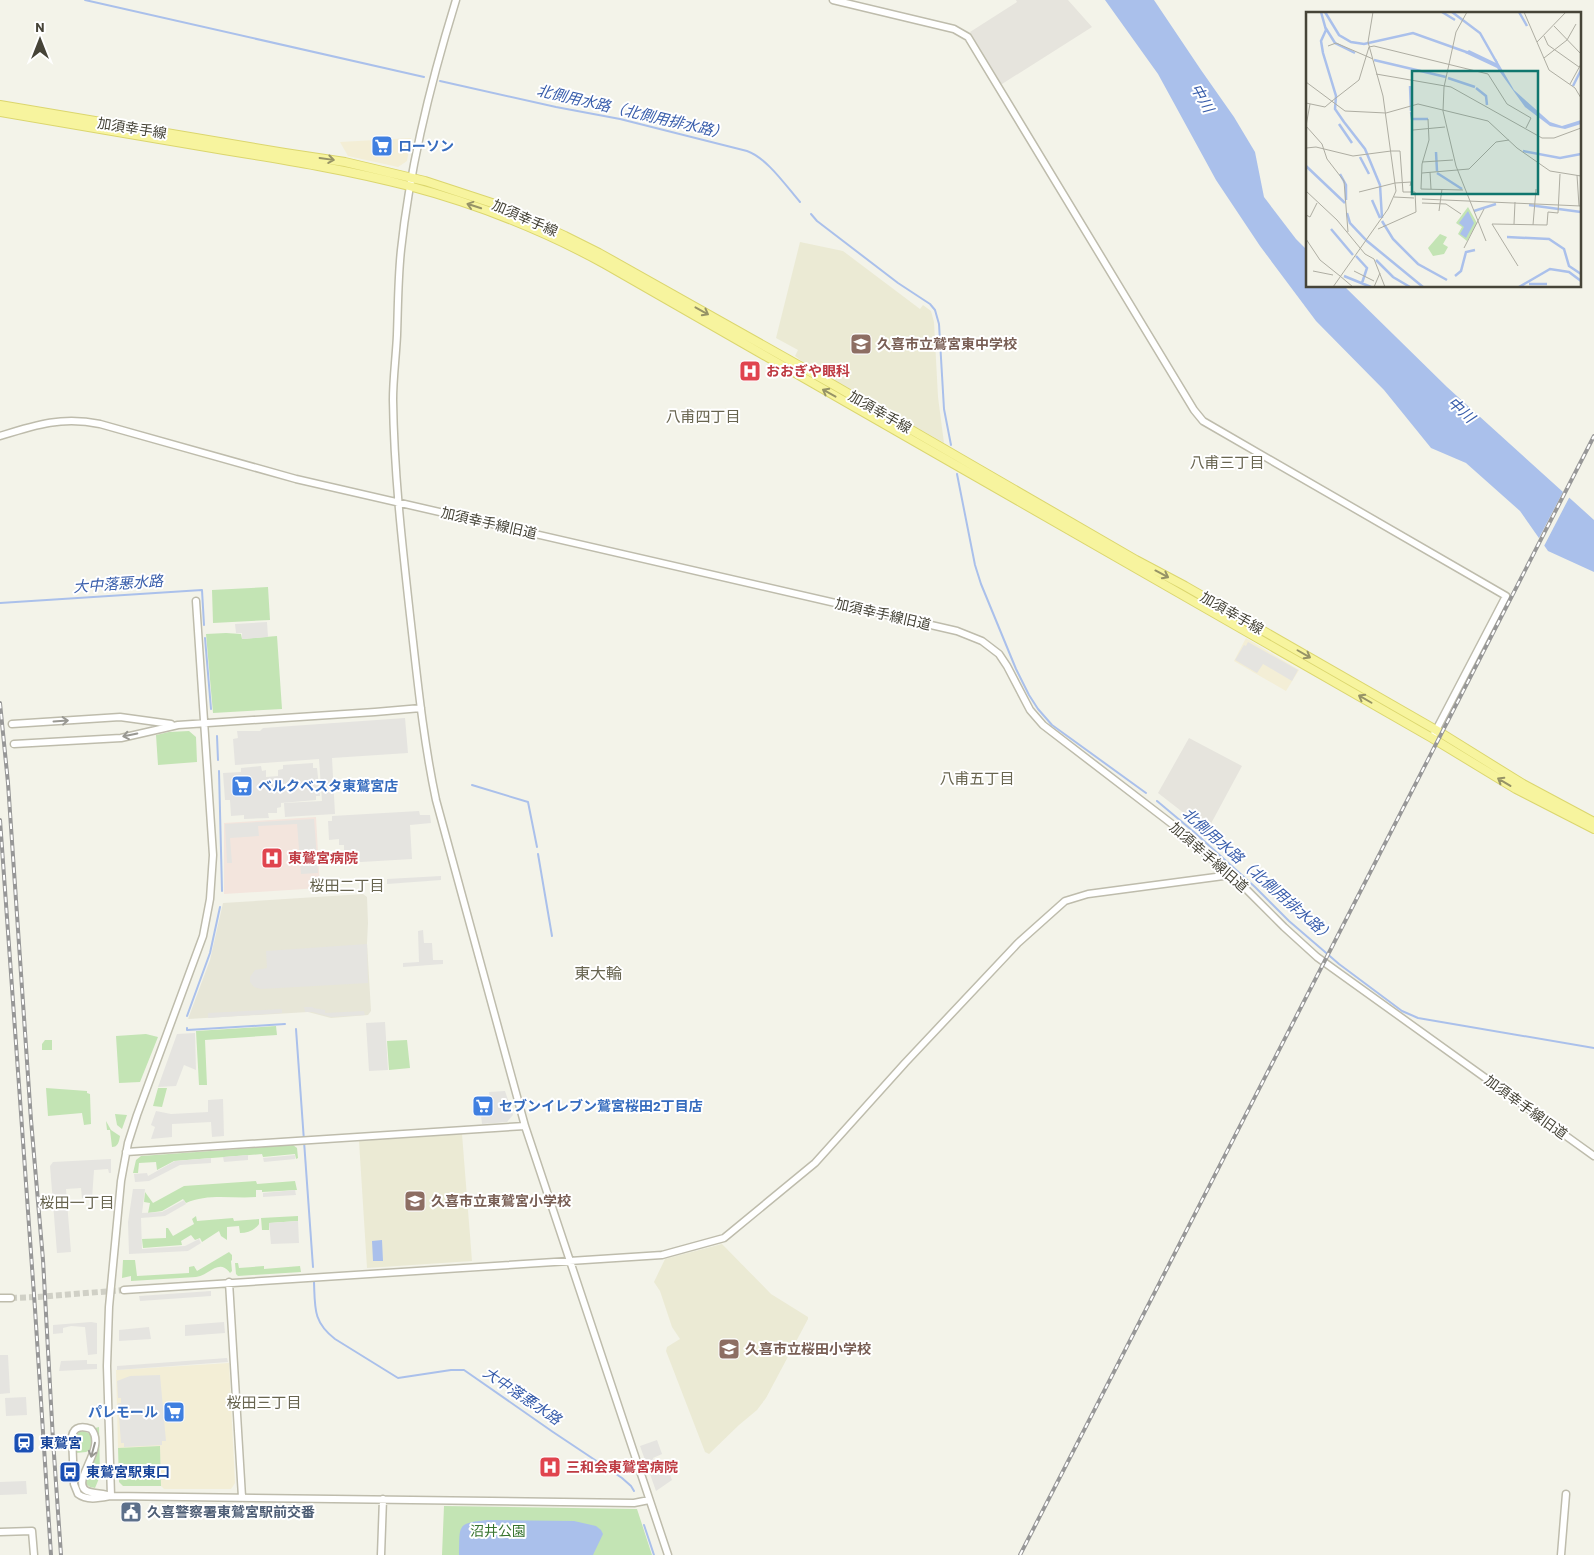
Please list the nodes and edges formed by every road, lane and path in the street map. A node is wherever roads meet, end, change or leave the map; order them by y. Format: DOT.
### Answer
graph roads {
  1 [pos="456,0"];
  2 [pos="834,0"];
  3 [pos="0,105"];
  4 [pos="0,112"];
  5 [pos="71,121"];
  6 [pos="413,178"];
  7 [pos="411,187"];
  8 [pos="0,436"];
  9 [pos="397,502"];
  10 [pos="196,601"];
  11 [pos="421,708"];
  12 [pos="204,723"];
  13 [pos="12,724"];
  14 [pos="178,725"];
  15 [pos="1434,734"];
  16 [pos="14,744"];
  17 [pos="1594,822"];
  18 [pos="1594,829"];
  19 [pos="1230,875"];
  20 [pos="525,1126"];
  21 [pos="126,1152"];
  22 [pos="1594,1156"];
  23 [pos="569,1260"];
  24 [pos="229,1282"];
  25 [pos="124,1290"];
  26 [pos="0,1298"];
  27 [pos="11,1298"];
  28 [pos="1566,1494"];
  29 [pos="110,1496"];
  30 [pos="242,1497"];
  31 [pos="383,1499"];
  32 [pos="649,1500"];
  33 [pos="0,1532"];
  34 [pos="34,1555"];
  35 [pos="381,1555"];
  36 [pos="668,1555"];
  37 [pos="1561,1555"];
  1 -- 6 [label="street"];
  2 -- 15 [label="street"];
  3 -- 5 [label="main road, 加須幸手線"];
  4 -- 5 [label="main road, 加須幸手線"];
  5 -- 6 [label="main road, 加須幸手線, one-way"];
  5 -- 7 [label="main road, 加須幸手線"];
  6 -- 7 [label="street"];
  6 -- 15 [label="main road, 加須幸手線, one-way"];
  7 -- 9 [label="street"];
  15 -- 7 [label="main road, 加須幸手線, one-way"];
  8 -- 9 [label="street, 加須幸手線旧道"];
  9 -- 11 [label="street"];
  9 -- 19 [label="street, 加須幸手線旧道"];
  10 -- 12 [label="street"];
  11 -- 12 [label="street"];
  11 -- 20 [label="street"];
  12 -- 14 [label="street"];
  12 -- 21 [label="street"];
  13 -- 14 [label="street, one-way"];
  14 -- 16 [label="street, one-way"];
  15 -- 17 [label="main road, 加須幸手線"];
  18 -- 15 [label="main road, 加須幸手線, one-way"];
  19 -- 22 [label="street, 加須幸手線旧道"];
  19 -- 23 [label="street"];
  20 -- 21 [label="street"];
  20 -- 23 [label="street"];
  21 -- 29 [label="street"];
  23 -- 24 [label="street"];
  23 -- 32 [label="street"];
  24 -- 25 [label="street"];
  24 -- 30 [label="street"];
  26 -- 27 [label="street"];
  28 -- 37 [label="street"];
  29 -- 29 [label="street, one-way"];
  29 -- 30 [label="street"];
  30 -- 31 [label="street"];
  31 -- 32 [label="street"];
  31 -- 35 [label="street"];
  32 -- 36 [label="street"];
  33 -- 34 [label="street"];
}
